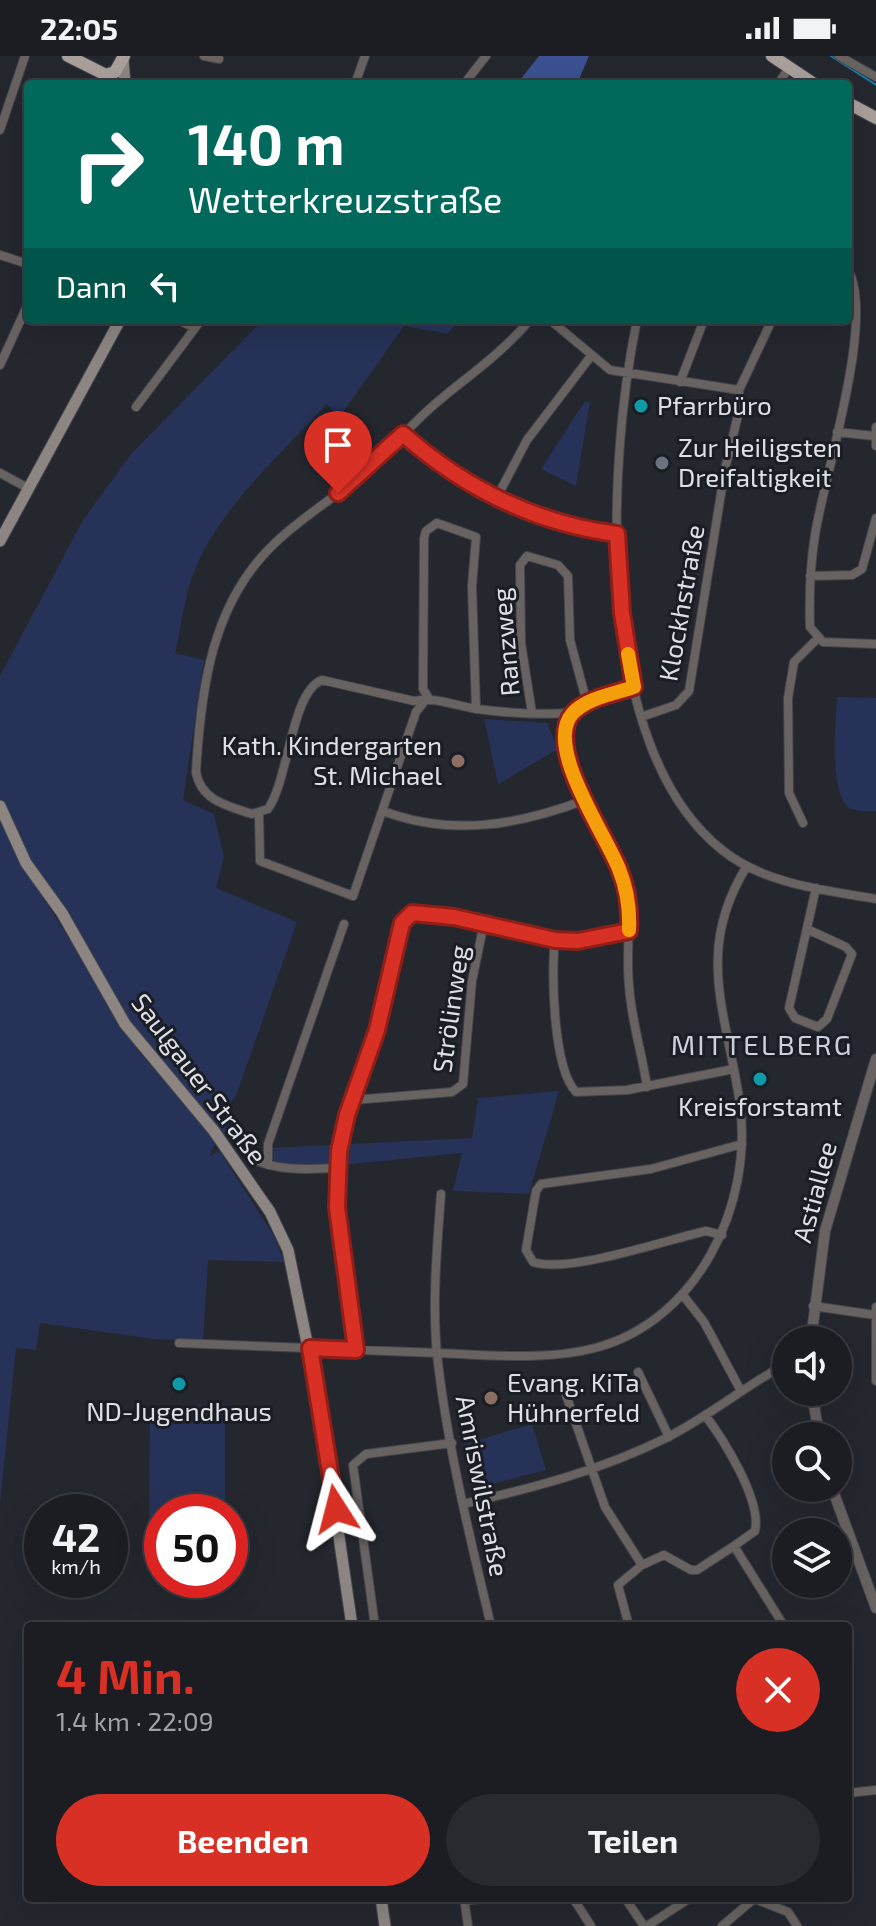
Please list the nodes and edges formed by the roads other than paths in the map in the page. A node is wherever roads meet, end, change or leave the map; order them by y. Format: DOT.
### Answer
graph roads {
  1 [pos="25,56"];
  2 [pos="68,56"];
  3 [pos="204,56"];
  4 [pos="365,56"];
  5 [pos="485,56"];
  6 [pos="772,56"];
  7 [pos="839,56"];
  8 [pos="123,58"];
  9 [pos="219,59"];
  10 [pos="789,68"];
  11 [pos="106,75"];
  12 [pos="876,77"];
  13 [pos="115,80"];
  14 [pos="122,80"];
  15 [pos="356,80"];
  16 [pos="467,80"];
  17 [pos="781,80"];
  18 [pos="808,80"];
  19 [pos="852,105"];
  20 [pos="876,118"];
  21 [pos="0,130"];
  22 [pos="0,255"];
  23 [pos="24,263"];
  24 [pos="852,284"];
  25 [pos="24,313"];
  26 [pos="118,324"];
  27 [pos="198,324"];
  28 [pos="526,324"];
  29 [pos="555,324"];
  30 [pos="636,324"];
  31 [pos="702,324"];
  32 [pos="770,324"];
  33 [pos="591,356"];
  34 [pos="0,365"];
  35 [pos="626,375"];
  36 [pos="680,382"];
  37 [pos="739,390"];
  38 [pos="136,407"];
  39 [pos="837,432"];
  40 [pos="875,432"];
  41 [pos="403,434"];
  42 [pos="876,446"];
  43 [pos="0,473"];
  44 [pos="26,487"];
  45 [pos="496,499"];
  46 [pos="876,518"];
  47 [pos="617,534"];
  48 [pos="0,541"];
  49 [pos="810,576"];
  50 [pos="817,639"];
  51 [pos="876,644"];
  52 [pos="634,687"];
  53 [pos="428,697"];
  54 [pos="587,703"];
  55 [pos="476,709"];
  56 [pos="532,713"];
  57 [pos="573,713"];
  58 [pos="641,717"];
  59 [pos="585,800"];
  60 [pos="0,806"];
  61 [pos="383,811"];
  62 [pos="259,814"];
  63 [pos="803,823"];
  64 [pos="747,866"];
  65 [pos="816,888"];
  66 [pos="876,899"];
  67 [pos="484,923"];
  68 [pos="344,924"];
  69 [pos="809,930"];
  70 [pos="629,931"];
  71 [pos="555,940"];
  72 [pos="876,1059"];
  73 [pos="734,1069"];
  74 [pos="647,1087"];
  75 [pos="353,1100"];
  76 [pos="742,1144"];
  77 [pos="252,1158"];
  78 [pos="268,1165"];
  79 [pos="337,1168"];
  80 [pos="441,1194"];
  81 [pos="722,1235"];
  82 [pos="682,1294"];
  83 [pos="813,1306"];
  84 [pos="876,1307"];
  85 [pos="875,1315"];
  86 [pos="812,1326"];
  87 [pos="179,1343"];
  88 [pos="310,1348"];
  89 [pos="356,1350"];
  90 [pos="437,1353"];
  91 [pos="638,1372"];
  92 [pos="772,1372"];
  93 [pos="876,1381"];
  94 [pos="741,1391"];
  95 [pos="566,1395"];
  96 [pos="705,1415"];
  97 [pos="669,1437"];
  98 [pos="452,1443"];
  99 [pos="591,1470"];
  100 [pos="837,1502"];
  101 [pos="463,1504"];
  102 [pos="734,1546"];
  103 [pos="642,1565"];
  104 [pos="875,1602"];
  105 [pos="351,1622"];
  106 [pos="374,1622"];
  107 [pos="490,1622"];
  108 [pos="628,1622"];
  109 [pos="782,1622"];
  110 [pos="876,1790"];
  111 [pos="852,1793"];
  112 [pos="382,1902"];
  113 [pos="464,1902"];
  114 [pos="576,1902"];
  115 [pos="628,1902"];
  116 [pos="684,1902"];
  117 [pos="750,1902"];
  118 [pos="764,1902"];
  119 [pos="385,1926"];
  120 [pos="468,1926"];
  121 [pos="591,1926"];
  122 [pos="646,1926"];
  123 [pos="722,1926"];
  124 [pos="797,1926"];
  1 -- 21 [label="street"];
  2 -- 11 [label="main road"];
  3 -- 9 [label="street"];
  4 -- 15 [label="street"];
  5 -- 16 [label="street"];
  6 -- 10 [label="main road"];
  7 -- 12 [label="street"];
  8 -- 11 [label="main road"];
  8 -- 14 [label="main road"];
  10 -- 17 [label="street"];
  10 -- 18 [label="main road"];
  11 -- 13 [label="main road"];
  19 -- 20 [label="main road"];
  22 -- 23 [label="street"];
  24 -- 39 [label="street"];
  25 -- 34 [label="street"];
  26 -- 44 [label="main road"];
  27 -- 38 [label="street"];
  28 -- 41 [label="street"];
  29 -- 33 [label="street"];
  30 -- 35 [label="street"];
  31 -- 36 [label="street"];
  32 -- 37 [label="street, Klockhstraße"];
  33 -- 35 [label="street"];
  33 -- 45 [label="street"];
  35 -- 36 [label="street"];
  35 -- 47 [label="street"];
  36 -- 37 [label="street"];
  37 -- 58 [label="street, Klockhstraße"];
  39 -- 40 [label="street"];
  39 -- 49 [label="street"];
  40 -- 42 [label="street"];
  41 -- 45 [label="street"];
  41 -- 62 [label="street"];
  43 -- 44 [label="street"];
  44 -- 48 [label="main road"];
  45 -- 47 [label="street"];
  46 -- 49 [label="street"];
  47 -- 52 [label="street"];
  49 -- 50 [label="street"];
  50 -- 51 [label="street"];
  50 -- 63 [label="street"];
  52 -- 54 [label="street"];
  52 -- 58 [label="street"];
  53 -- 55 [label="street"];
  53 -- 55 [label="street"];
  53 -- 61 [label="street"];
  53 -- 62 [label="street"];
  54 -- 56 [label="street, Ranzweg"];
  54 -- 57 [label="street"];
  55 -- 56 [label="street"];
  56 -- 57 [label="street"];
  57 -- 59 [label="street"];
  58 -- 64 [label="street"];
  59 -- 61 [label="street"];
  59 -- 70 [label="street"];
  60 -- 88 [label="main road, Saulgauer Straße"];
  61 -- 62 [label="street"];
  64 -- 65 [label="street"];
  64 -- 73 [label="street"];
  65 -- 66 [label="street"];
  65 -- 69 [label="street"];
  67 -- 71 [label="street"];
  67 -- 75 [label="street"];
  67 -- 75 [label="street, Strölinweg"];
  68 -- 78 [label="street"];
  69 -- 69 [label="street"];
  70 -- 71 [label="street"];
  70 -- 74 [label="street"];
  71 -- 74 [label="street"];
  72 -- 83 [label="street, Astiallee"];
  73 -- 74 [label="street"];
  73 -- 76 [label="street"];
  75 -- 79 [label="street"];
  76 -- 81 [label="street"];
  76 -- 81 [label="street"];
  77 -- 78 [label="street"];
  78 -- 79 [label="street"];
  79 -- 89 [label="street"];
  80 -- 90 [label="street, Amriswilstraße"];
  81 -- 82 [label="street"];
  82 -- 90 [label="street"];
  82 -- 94 [label="street"];
  83 -- 85 [label="street"];
  83 -- 86 [label="street, Astiallee"];
  84 -- 85 [label="street"];
  85 -- 93 [label="street"];
  87 -- 88 [label="street"];
  88 -- 89 [label="street"];
  88 -- 105 [label="main road, Saulgauer Straße"];
  89 -- 90 [label="street"];
  90 -- 98 [label="street, Amriswilstraße"];
  91 -- 97 [label="street"];
  92 -- 94 [label="street"];
  94 -- 96 [label="street"];
  95 -- 99 [label="street"];
  96 -- 97 [label="street"];
  96 -- 102 [label="street"];
  97 -- 99 [label="street"];
  98 -- 101 [label="street, Amriswilstraße"];
  98 -- 106 [label="street"];
  99 -- 101 [label="street"];
  99 -- 103 [label="street"];
  100 -- 104 [label="street"];
  101 -- 107 [label="street, Amriswilstraße"];
  102 -- 103 [label="street"];
  102 -- 109 [label="street"];
  103 -- 108 [label="street"];
  110 -- 111 [label="street"];
  112 -- 119 [label="main road"];
  113 -- 120 [label="street"];
  114 -- 121 [label="street"];
  115 -- 122 [label="street"];
  116 -- 122 [label="street"];
  117 -- 123 [label="street"];
  118 -- 124 [label="street"];
}
